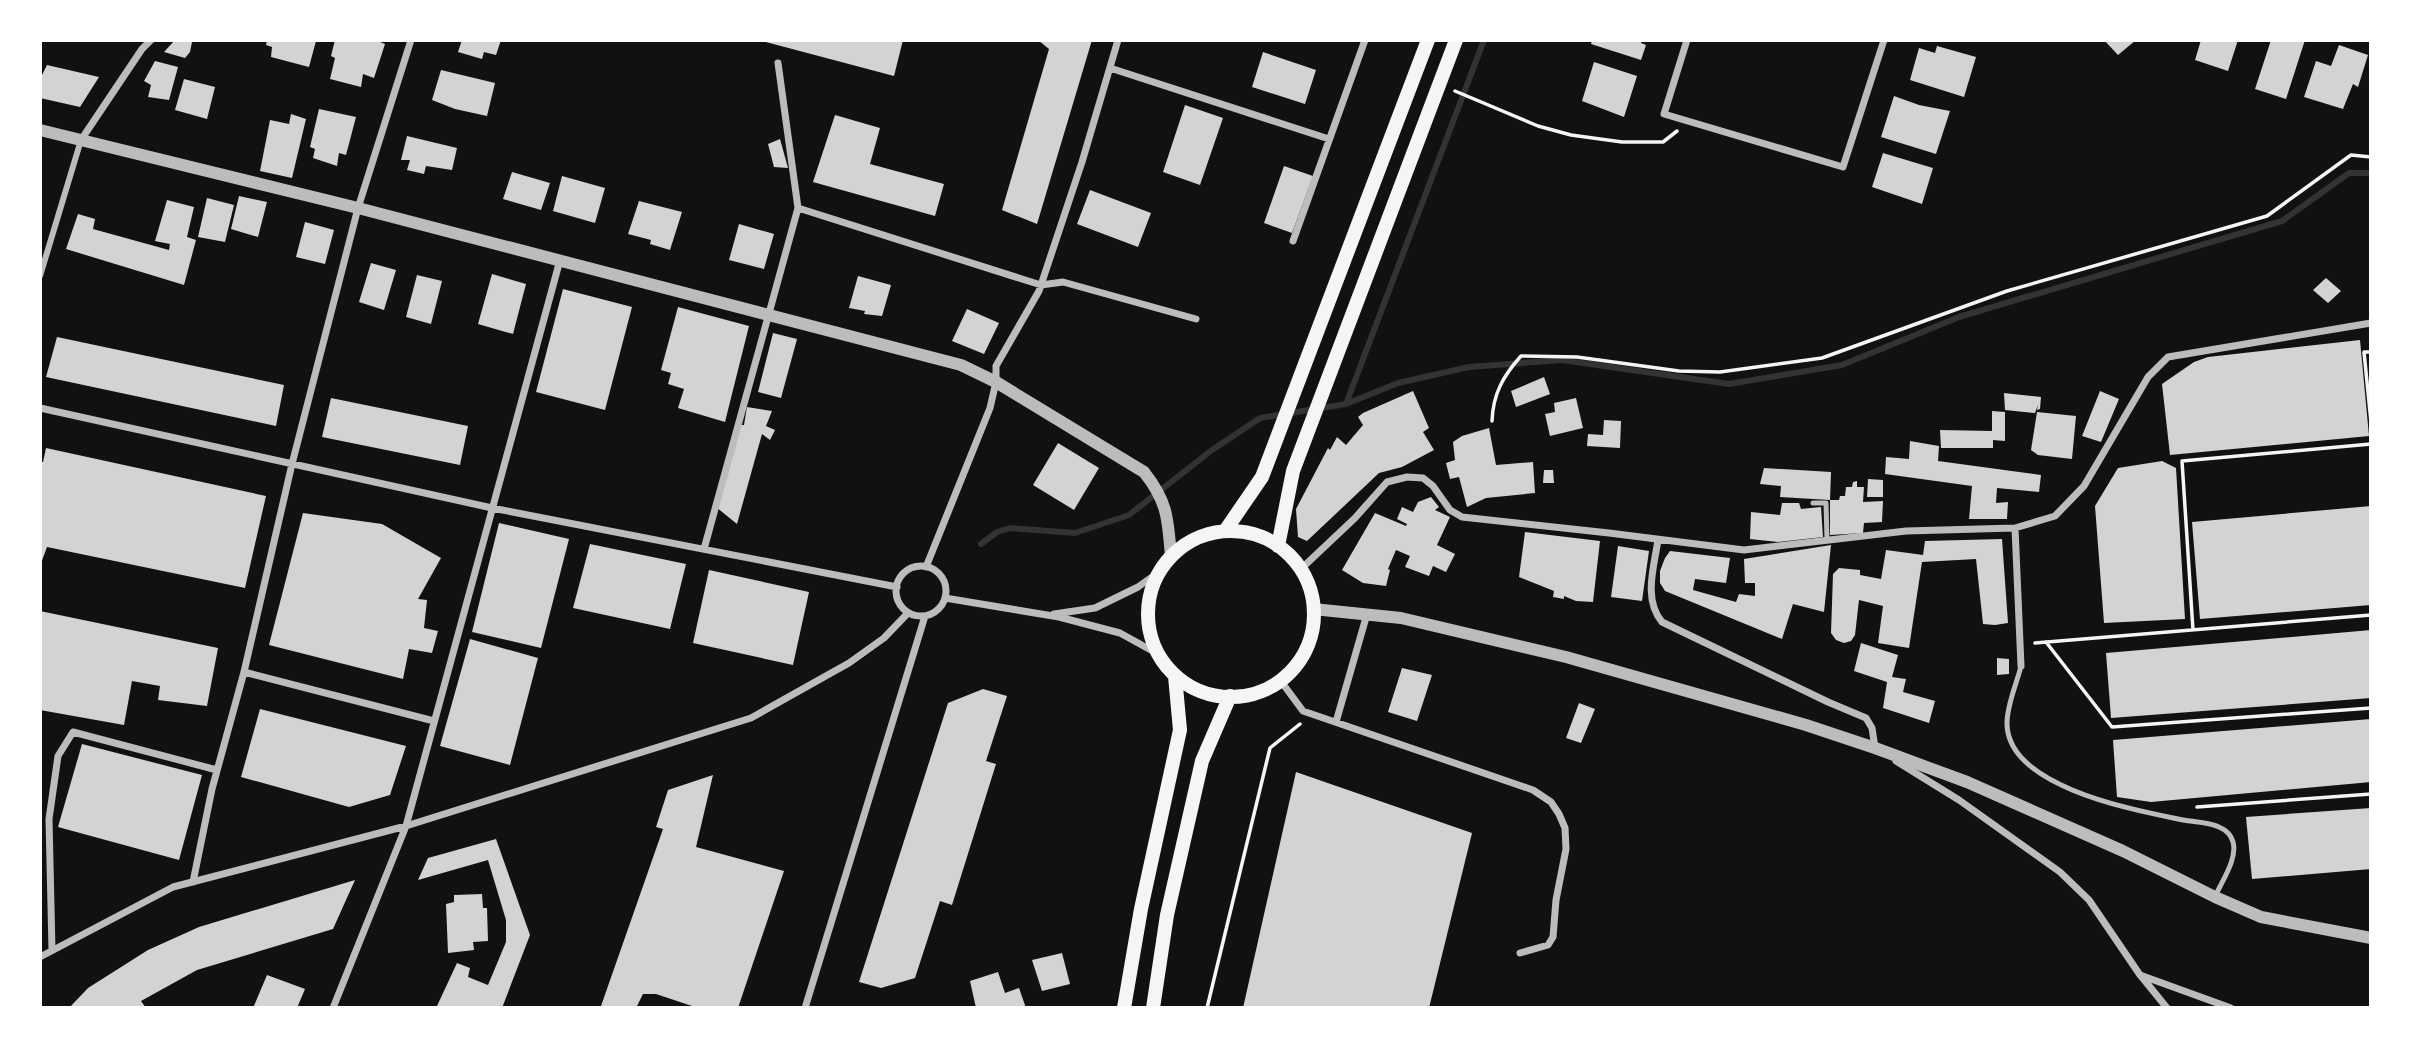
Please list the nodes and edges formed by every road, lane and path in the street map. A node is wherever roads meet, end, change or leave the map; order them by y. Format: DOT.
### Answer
graph roads {
  1 [pos="151,40"];
  2 [pos="411,40"];
  3 [pos="1118,40"];
  4 [pos="1365,40"];
  5 [pos="1428,40"];
  6 [pos="1456,40"];
  7 [pos="1687,40"];
  8 [pos="1884,40"];
  9 [pos="778,63"];
  10 [pos="1110,68"];
  11 [pos="1439,85"];
  12 [pos="1689,121"];
  13 [pos="40,130"];
  14 [pos="1329,139"];
  15 [pos="81,140"];
  16 [pos="2371,157"];
  17 [pos="358,208"];
  18 [pos="798,208"];
  19 [pos="1293,242"];
  20 [pos="560,260"];
  21 [pos="40,276"];
  22 [pos="1041,285"];
  23 [pos="768,315"];
  24 [pos="1196,319"];
  25 [pos="2371,323"];
  26 [pos="2371,352"];
  27 [pos="996,382"];
  28 [pos="40,408"];
  29 [pos="1492,421"];
  30 [pos="2371,422"];
  31 [pos="2371,444"];
  32 [pos="292,464"];
  33 [pos="1813,503"];
  34 [pos="492,508"];
  35 [pos="2015,528"];
  36 [pos="1225,531"];
  37 [pos="1827,539"];
  38 [pos="1658,540"];
  39 [pos="1278,546"];
  40 [pos="704,549"];
  41 [pos="1171,557"];
  42 [pos="926,567"];
  43 [pos="1302,568"];
  44 [pos="1159,572"];
  45 [pos="897,587"];
  46 [pos="945,598"];
  47 [pos="1313,609"];
  48 [pos="908,613"];
  49 [pos="1367,614"];
  50 [pos="1046,615"];
  51 [pos="2371,615"];
  52 [pos="925,616"];
  53 [pos="2193,630"];
  54 [pos="2046,642"];
  55 [pos="2022,644"];
  56 [pos="1158,654"];
  57 [pos="2021,666"];
  58 [pos="244,672"];
  59 [pos="1175,676"];
  60 [pos="1280,680"];
  61 [pos="1230,696"];
  62 [pos="2371,708"];
  63 [pos="1312,714"];
  64 [pos="434,721"];
  65 [pos="1336,722"];
  66 [pos="1875,748"];
  67 [pos="216,770"];
  68 [pos="2371,794"];
  69 [pos="2196,807"];
  70 [pos="406,826"];
  71 [pos="193,882"];
  72 [pos="2215,897"];
  73 [pos="2371,938"];
  74 [pos="52,950"];
  75 [pos="1520,953"];
  76 [pos="40,957"];
  77 [pos="2140,975"];
  78 [pos="333,1008"];
  79 [pos="805,1008"];
  80 [pos="1124,1008"];
  81 [pos="1153,1008"];
  82 [pos="1207,1008"];
  83 [pos="2167,1008"];
  84 [pos="2231,1008"];
  1 -- 15 [label="street"];
  2 -- 17 [label="street"];
  3 -- 10 [label="street"];
  4 -- 14 [label="street"];
  5 -- 36 [label="main road"];
  6 -- 11 [label="main road"];
  7 -- 12 [label="street"];
  8 -- 12 [label="street"];
  9 -- 18 [label="street"];
  10 -- 14 [label="street"];
  10 -- 22 [label="street"];
  11 -- 12 [label="path"];
  11 -- 39 [label="main road"];
  13 -- 15 [label="street"];
  14 -- 19 [label="street"];
  15 -- 17 [label="street"];
  15 -- 21 [label="street"];
  16 -- 29 [label="path"];
  17 -- 20 [label="street"];
  17 -- 32 [label="street"];
  18 -- 22 [label="street"];
  18 -- 23 [label="street"];
  20 -- 23 [label="street"];
  20 -- 34 [label="street"];
  22 -- 24 [label="street"];
  22 -- 27 [label="street"];
  23 -- 27 [label="street"];
  23 -- 40 [label="street"];
  25 -- 35 [label="street"];
  26 -- 30 [label="path"];
  27 -- 41 [label="street"];
  27 -- 42 [label="street"];
  28 -- 32 [label="street"];
  31 -- 53 [label="path"];
  32 -- 34 [label="street"];
  32 -- 58 [label="street"];
  33 -- 37 [label="lane"];
  34 -- 40 [label="street"];
  34 -- 64 [label="street"];
  35 -- 37 [label="street"];
  35 -- 55 [label="street"];
  36 -- 39 [label="main road"];
  36 -- 41 [label="main road"];
  37 -- 38 [label="street"];
  38 -- 43 [label="street"];
  38 -- 66 [label="street"];
  39 -- 43 [label="main road"];
  40 -- 45 [label="street"];
  41 -- 44 [label="main road"];
  42 -- 45 [label="street"];
  42 -- 46 [label="street"];
  43 -- 47 [label="main road"];
  44 -- 50 [label="street"];
  44 -- 56 [label="main road"];
  45 -- 48 [label="street"];
  46 -- 50 [label="street"];
  46 -- 52 [label="street"];
  47 -- 49 [label="street"];
  47 -- 60 [label="main road"];
  48 -- 52 [label="street"];
  48 -- 70 [label="street"];
  49 -- 65 [label="street"];
  49 -- 66 [label="street"];
  50 -- 56 [label="street"];
  51 -- 53 [label="path"];
  52 -- 79 [label="street"];
  53 -- 54 [label="path"];
  54 -- 55 [label="path"];
  54 -- 62 [label="path"];
  55 -- 57 [label="street"];
  56 -- 59 [label="main road"];
  57 -- 72 [label="lane"];
  58 -- 64 [label="street"];
  58 -- 67 [label="street"];
  59 -- 61 [label="main road"];
  59 -- 80 [label="main road"];
  60 -- 61 [label="main road"];
  60 -- 63 [label="street"];
  61 -- 81 [label="main road"];
  63 -- 65 [label="street"];
  63 -- 82 [label="path"];
  64 -- 70 [label="street"];
  65 -- 75 [label="street"];
  66 -- 72 [label="street"];
  66 -- 77 [label="street"];
  67 -- 71 [label="street"];
  67 -- 74 [label="street"];
  68 -- 69 [label="path"];
  70 -- 71 [label="street"];
  70 -- 78 [label="street"];
  71 -- 74 [label="street"];
  72 -- 73 [label="street"];
  74 -- 76 [label="street"];
  77 -- 83 [label="street"];
  77 -- 84 [label="street"];
}
